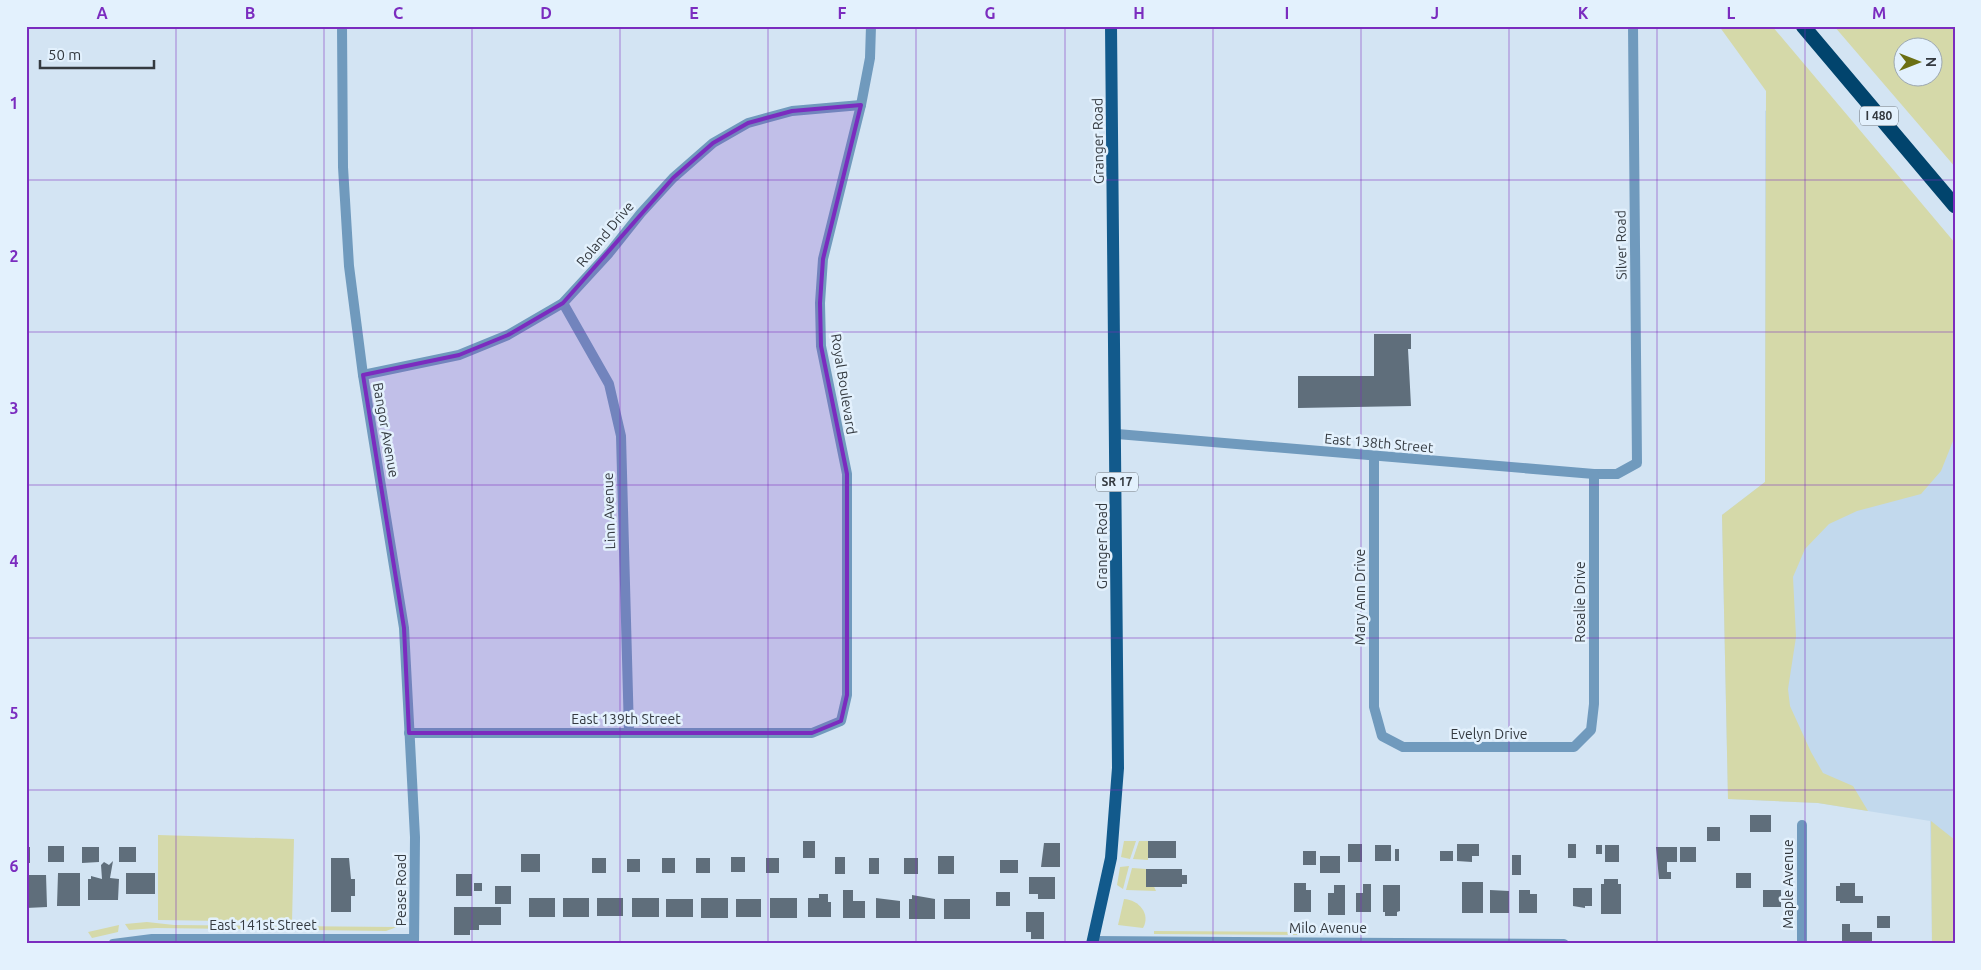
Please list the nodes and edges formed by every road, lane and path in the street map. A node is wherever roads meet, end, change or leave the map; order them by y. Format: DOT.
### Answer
graph roads {
  1 [pos="342,26"];
  2 [pos="871,26"];
  3 [pos="1111,26"];
  4 [pos="1633,26"];
  5 [pos="1803,26"];
  6 [pos="861,105"];
  7 [pos="1955,206"];
  8 [pos="563,303"];
  9 [pos="363,375"];
  10 [pos="1117,434"];
  11 [pos="1374,457"];
  12 [pos="1637,462"];
  13 [pos="1594,474"];
  14 [pos="841,721"];
  15 [pos="1591,730"];
  16 [pos="629,732"];
  17 [pos="409,733"];
  18 [pos="1382,736"];
  19 [pos="1802,825"];
  20 [pos="415,837"];
  21 [pos="414,942"];
  22 [pos="1092,942"];
  23 [pos="113,944"];
  24 [pos="1564,944"];
  25 [pos="1802,944"];
  1 -- 9 [label="street, Bangor Avenue"];
  2 -- 6 [label="street, Royal Boulevard"];
  3 -- 10 [label="main road, Granger Road / SR 17"];
  4 -- 12 [label="street, Silver Road"];
  5 -- 7 [label="highway, I 480"];
  6 -- 8 [label="street, Roland Drive"];
  6 -- 14 [label="street, Royal Boulevard"];
  8 -- 9 [label="street, Roland Drive"];
  8 -- 16 [label="street, Linn Avenue"];
  9 -- 17 [label="street, Bangor Avenue"];
  10 -- 11 [label="street, East 138th Street"];
  10 -- 22 [label="main road, Granger Road / SR 17"];
  11 -- 13 [label="street, East 138th Street"];
  11 -- 18 [label="street, Mary Ann Drive"];
  12 -- 13 [label="street, East 138th Street"];
  13 -- 15 [label="street, Rosalie Drive"];
  14 -- 16 [label="street, East 139th Street"];
  15 -- 18 [label="street, Evelyn Drive"];
  16 -- 17 [label="street, East 139th Street"];
  17 -- 20 [label="street, Bangor Avenue"];
  19 -- 25 [label="street, Maple Avenue"];
  20 -- 21 [label="street, Pease Road"];
  21 -- 23 [label="street, East 141st Street"];
  22 -- 24 [label="street, Milo Avenue"];
}
